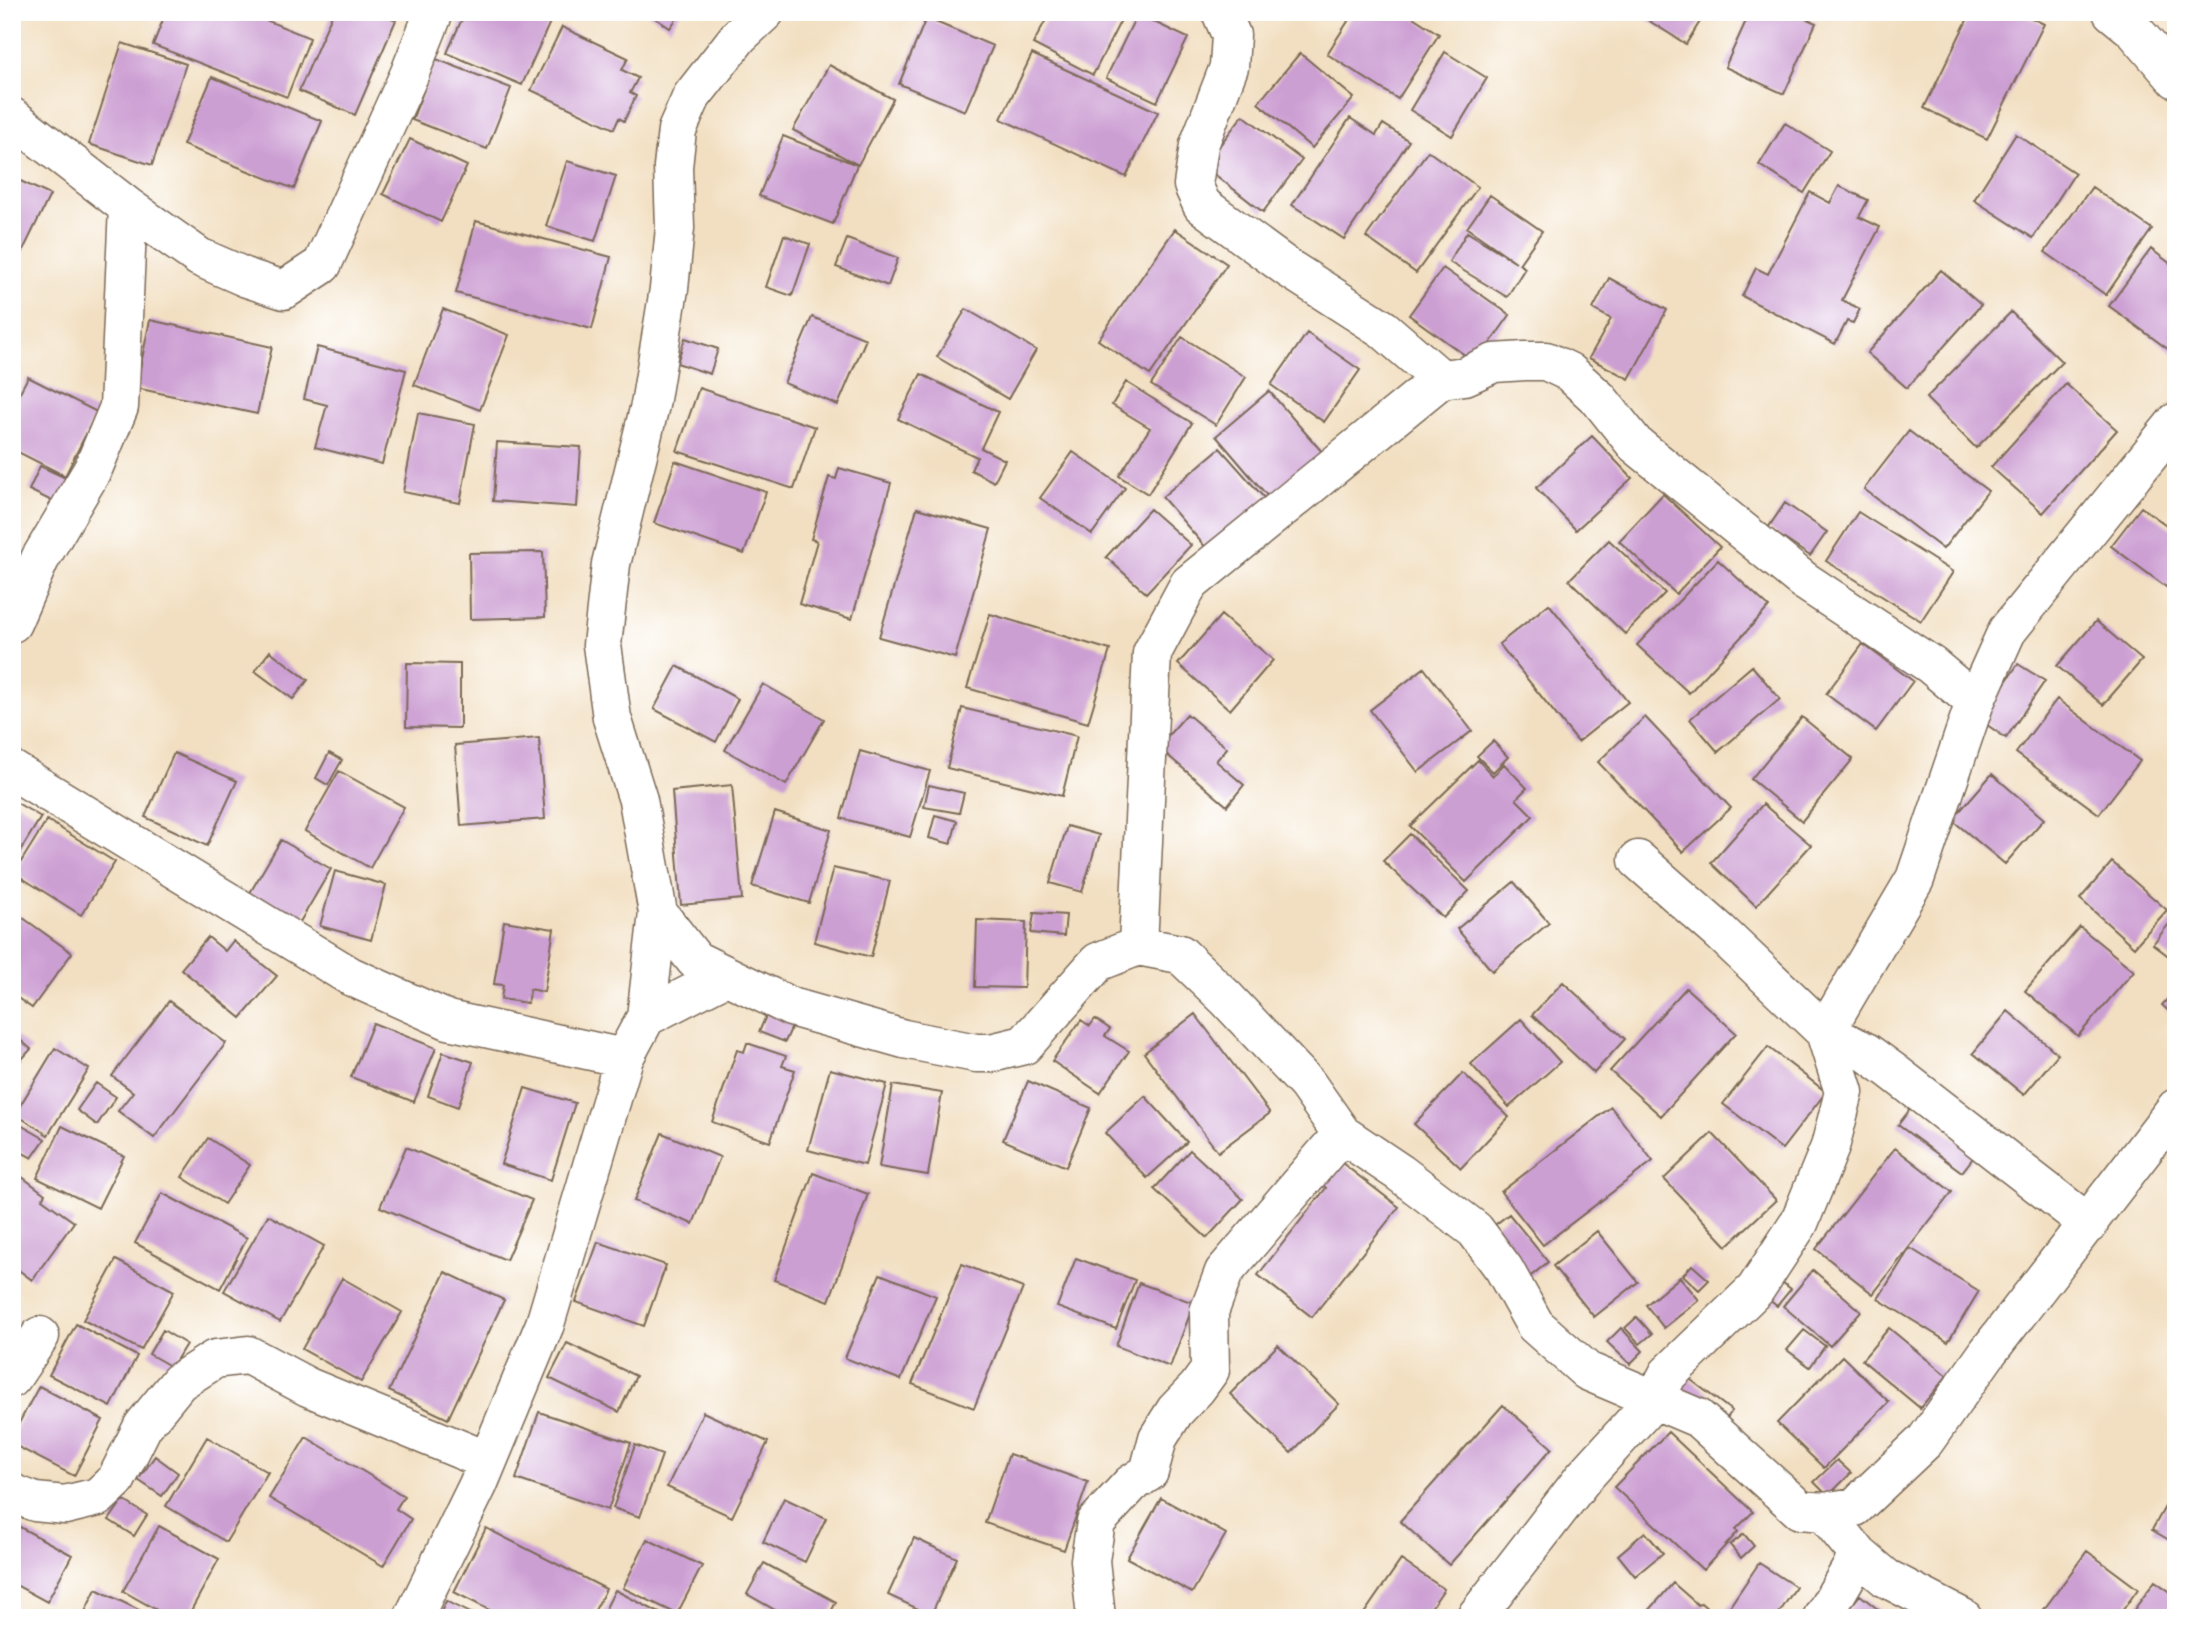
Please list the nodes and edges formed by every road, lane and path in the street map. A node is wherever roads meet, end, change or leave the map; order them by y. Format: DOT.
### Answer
graph roads {
  1 [pos="434,12"];
  2 [pos="765,12"];
  3 [pos="1221,12"];
  4 [pos="2112,12"];
  5 [pos="2176,79"];
  6 [pos="12,117"];
  7 [pos="128,207"];
  8 [pos="1441,379"];
  9 [pos="2176,422"];
  10 [pos="12,623"];
  11 [pos="1975,702"];
  12 [pos="12,770"];
  13 [pos="1638,859"];
  14 [pos="658,913"];
  15 [pos="1138,947"];
  16 [pos="726,976"];
  17 [pos="646,1017"];
  18 [pos="1825,1032"];
  19 [pos="624,1058"];
  20 [pos="2176,1108"];
  21 [pos="1342,1134"];
  22 [pos="2089,1224"];
  23 [pos="40,1336"];
  24 [pos="12,1378"];
  25 [pos="1655,1399"];
  26 [pos="488,1461"];
  27 [pos="12,1493"];
  28 [pos="1824,1512"];
  29 [pos="1859,1555"];
  30 [pos="412,1618"];
  31 [pos="1096,1618"];
  32 [pos="1475,1618"];
  33 [pos="1822,1618"];
  34 [pos="1963,1618"];
  1 -- 7 [label="street"];
  2 -- 14 [label="street"];
  3 -- 8 [label="street"];
  4 -- 5 [label="street"];
  6 -- 7 [label="street"];
  7 -- 10 [label="street"];
  8 -- 11 [label="street"];
  8 -- 15 [label="street"];
  9 -- 11 [label="street"];
  11 -- 18 [label="street"];
  12 -- 19 [label="street"];
  13 -- 18 [label="street"];
  14 -- 16 [label="street"];
  14 -- 17 [label="street"];
  15 -- 16 [label="street"];
  15 -- 21 [label="street"];
  16 -- 17 [label="street"];
  17 -- 19 [label="street"];
  18 -- 22 [label="street"];
  18 -- 25 [label="street"];
  19 -- 26 [label="street"];
  20 -- 22 [label="street"];
  21 -- 25 [label="street"];
  21 -- 31 [label="street"];
  22 -- 28 [label="street"];
  23 -- 24 [label="street"];
  25 -- 28 [label="street"];
  25 -- 32 [label="street"];
  26 -- 27 [label="street"];
  26 -- 30 [label="street"];
  28 -- 29 [label="street"];
  29 -- 33 [label="street"];
  29 -- 34 [label="street"];
}
